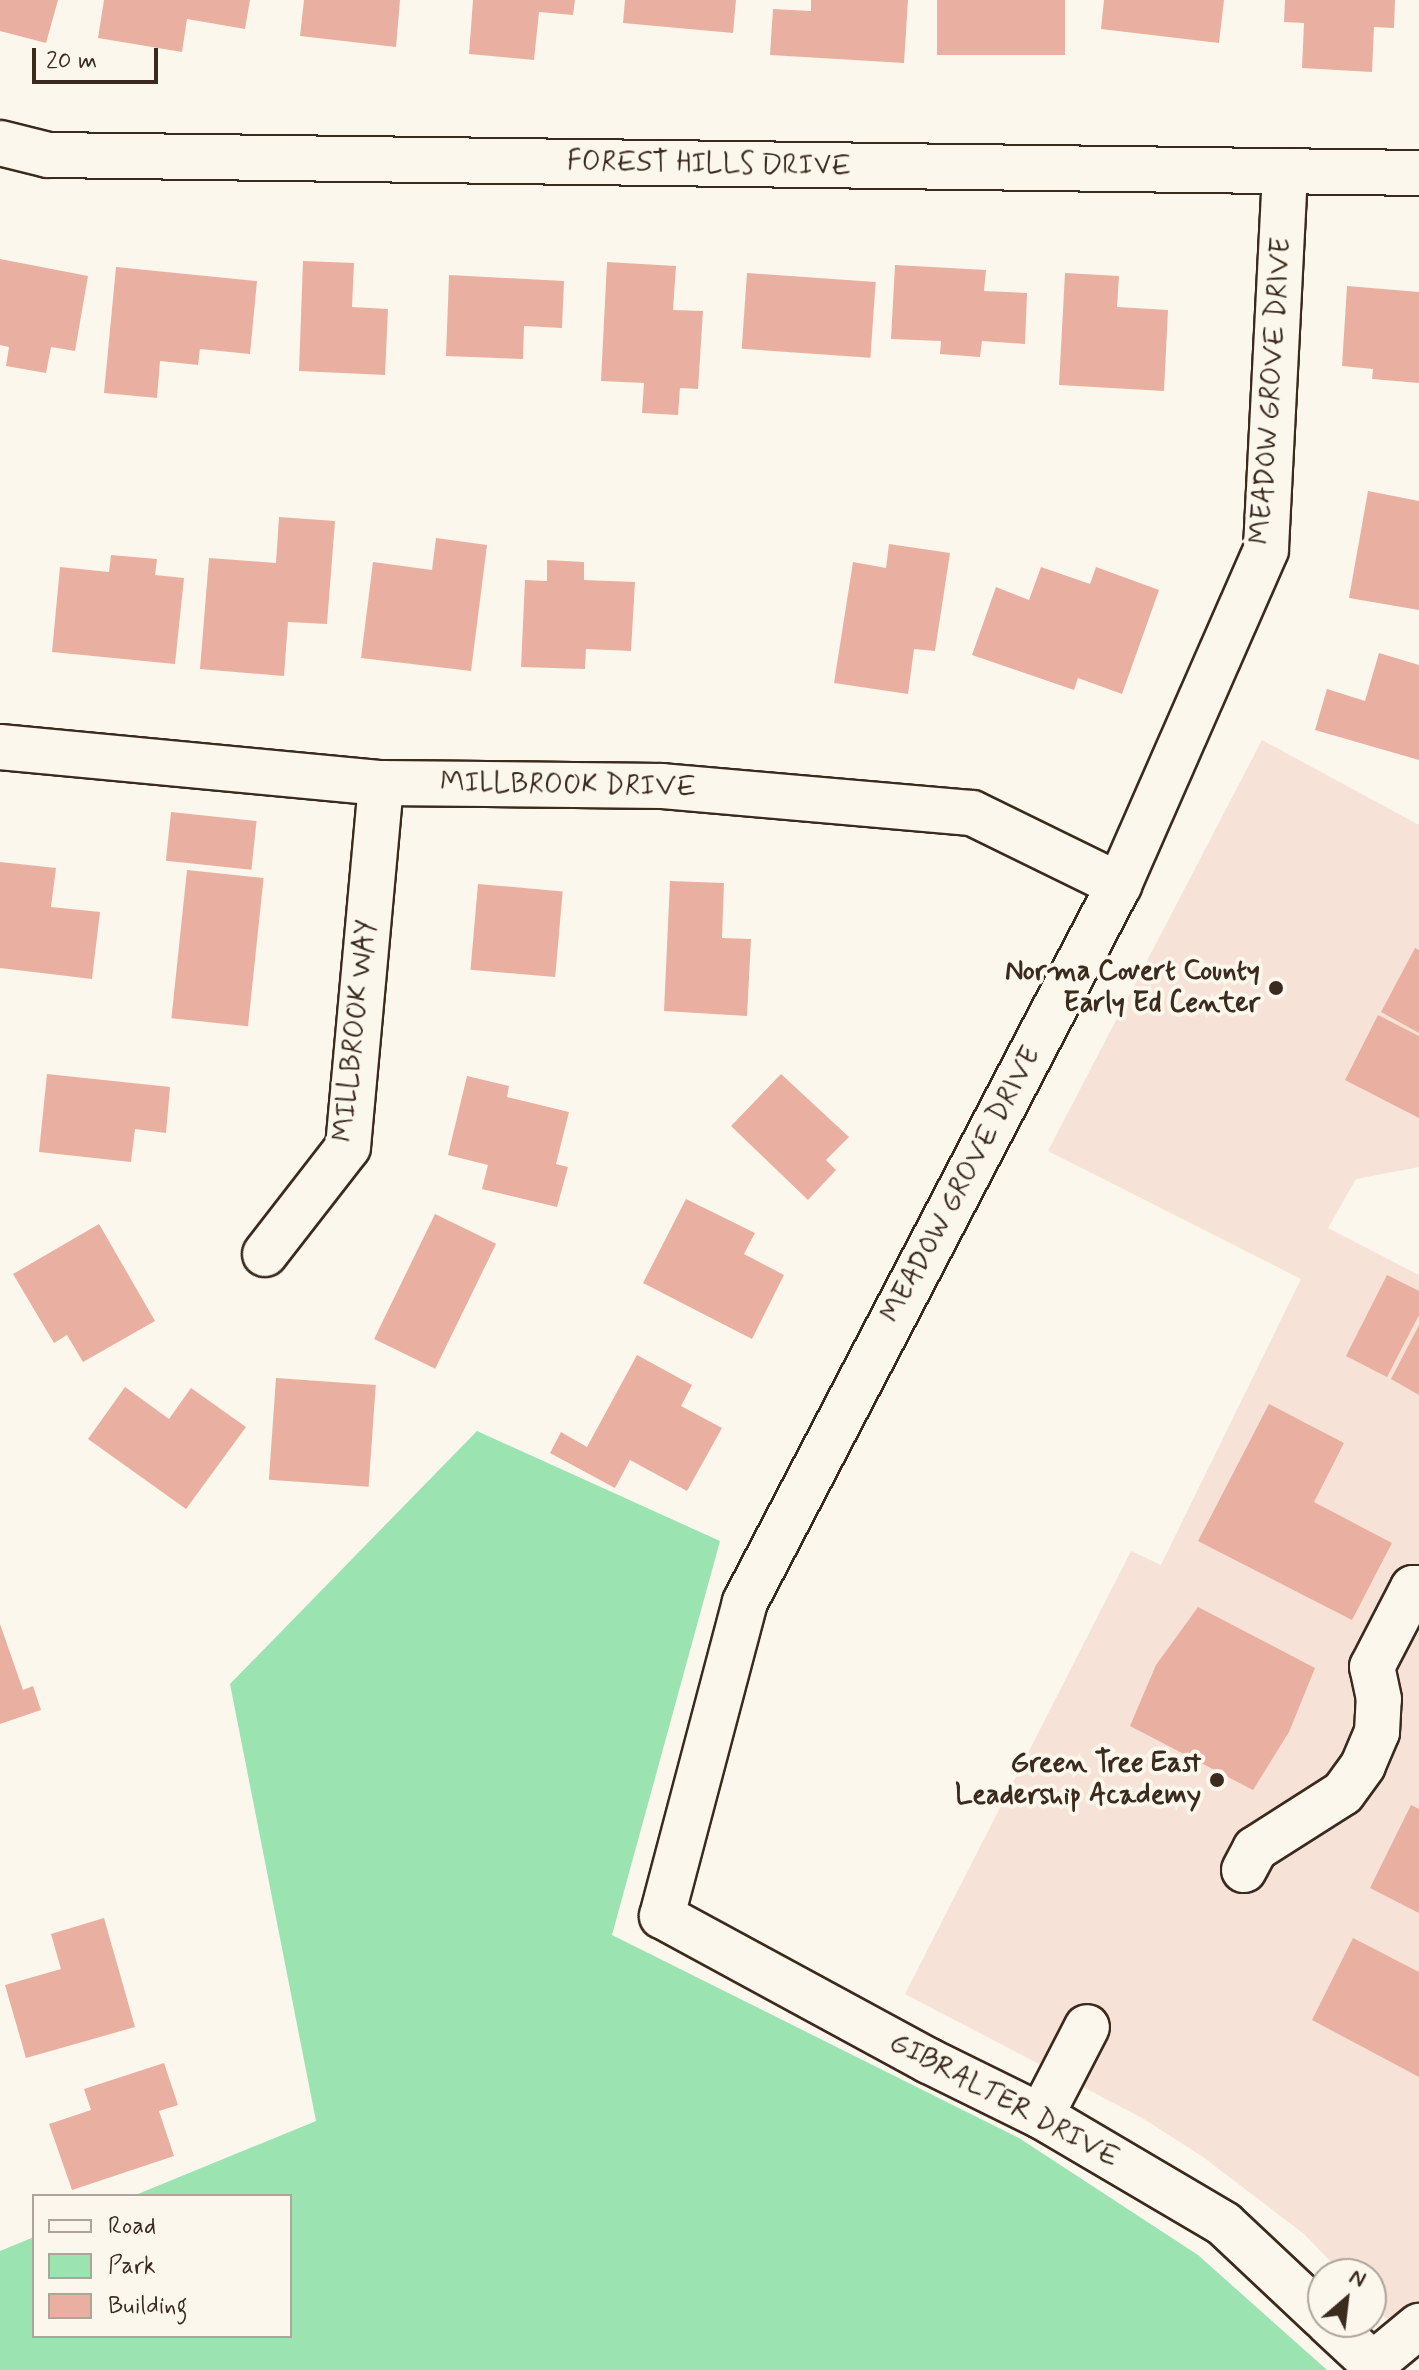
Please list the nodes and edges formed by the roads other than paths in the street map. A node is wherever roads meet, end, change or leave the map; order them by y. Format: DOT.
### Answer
graph roads {
  1 [pos="0,143"];
  2 [pos="1285,173"];
  3 [pos="1419,173"];
  4 [pos="0,747"];
  5 [pos="381,783"];
  6 [pos="1119,885"];
  7 [pos="265,1254"];
  8 [pos="1419,1588"];
  9 [pos="1249,1860"];
  10 [pos="662,1916"];
  11 [pos="1087,2027"];
  12 [pos="1041,2116"];
  13 [pos="1307,2302"];
  14 [pos="1419,2326"];
  15 [pos="1345,2338"];
  1 -- 2 [label="street, FOREST HILLS DRIVE"];
  2 -- 3 [label="street, FOREST HILLS DRIVE"];
  2 -- 6 [label="street, MEADOW GROVE DRIVE"];
  4 -- 5 [label="street, MILLBROOK DRIVE"];
  5 -- 6 [label="street, MILLBROOK DRIVE"];
  5 -- 7 [label="street, MILLBROOK WAY"];
  6 -- 10 [label="street, MEADOW GROVE DRIVE"];
  8 -- 9 [label="street"];
  10 -- 12 [label="street, GIBRALTER DRIVE"];
  11 -- 12 [label="street"];
  12 -- 13 [label="street, GIBRALTER DRIVE"];
  14 -- 15 [label="street"];
}
